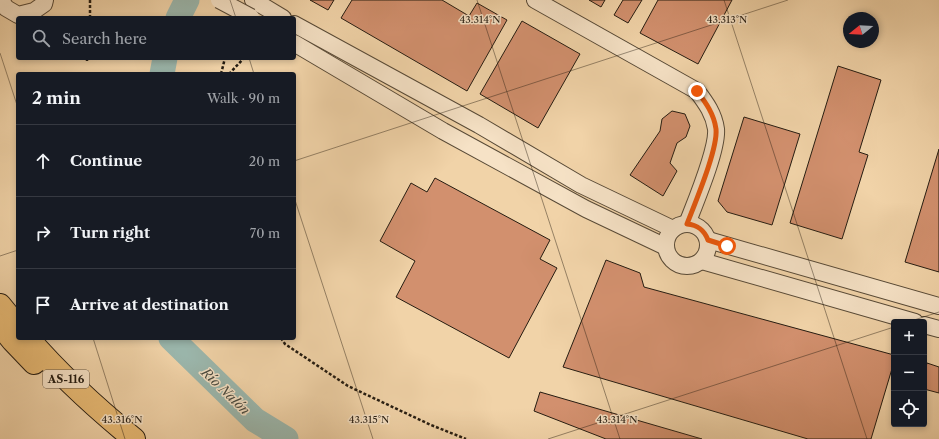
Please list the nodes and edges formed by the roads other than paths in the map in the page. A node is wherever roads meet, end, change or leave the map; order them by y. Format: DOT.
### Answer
graph roads {
  1 [pos="1,0"];
  2 [pos="45,0"];
  3 [pos="218,0"];
  4 [pos="535,0"];
  5 [pos="256,2"];
  6 [pos="247,16"];
  7 [pos="280,16"];
  8 [pos="296,25"];
  9 [pos="296,44"];
  10 [pos="680,226"];
  11 [pos="708,240"];
  12 [pos="666,247"];
  13 [pos="702,261"];
  14 [pos="939,306"];
  15 [pos="5,314"];
  16 [pos="905,319"];
  17 [pos="927,326"];
  18 [pos="939,329"];
  19 [pos="30,340"];
  20 [pos="107,417"];
  21 [pos="134,439"];
  1 -- 2 [label="street"];
  3 -- 6 [label="street, bridge"];
  4 -- 10 [label="street"];
  5 -- 7 [label="street"];
  8 -- 10 [label="street"];
  9 -- 12 [label="street"];
  10 -- 11 [label="street"];
  10 -- 12 [label="street"];
  11 -- 13 [label="street"];
  11 -- 14 [label="street"];
  12 -- 13 [label="street"];
  13 -- 16 [label="street"];
  15 -- 20 [label="main road"];
  17 -- 18 [label="street"];
  19 -- 20 [label="main road, AS-116"];
  20 -- 21 [label="main road, AS-116"];
}
